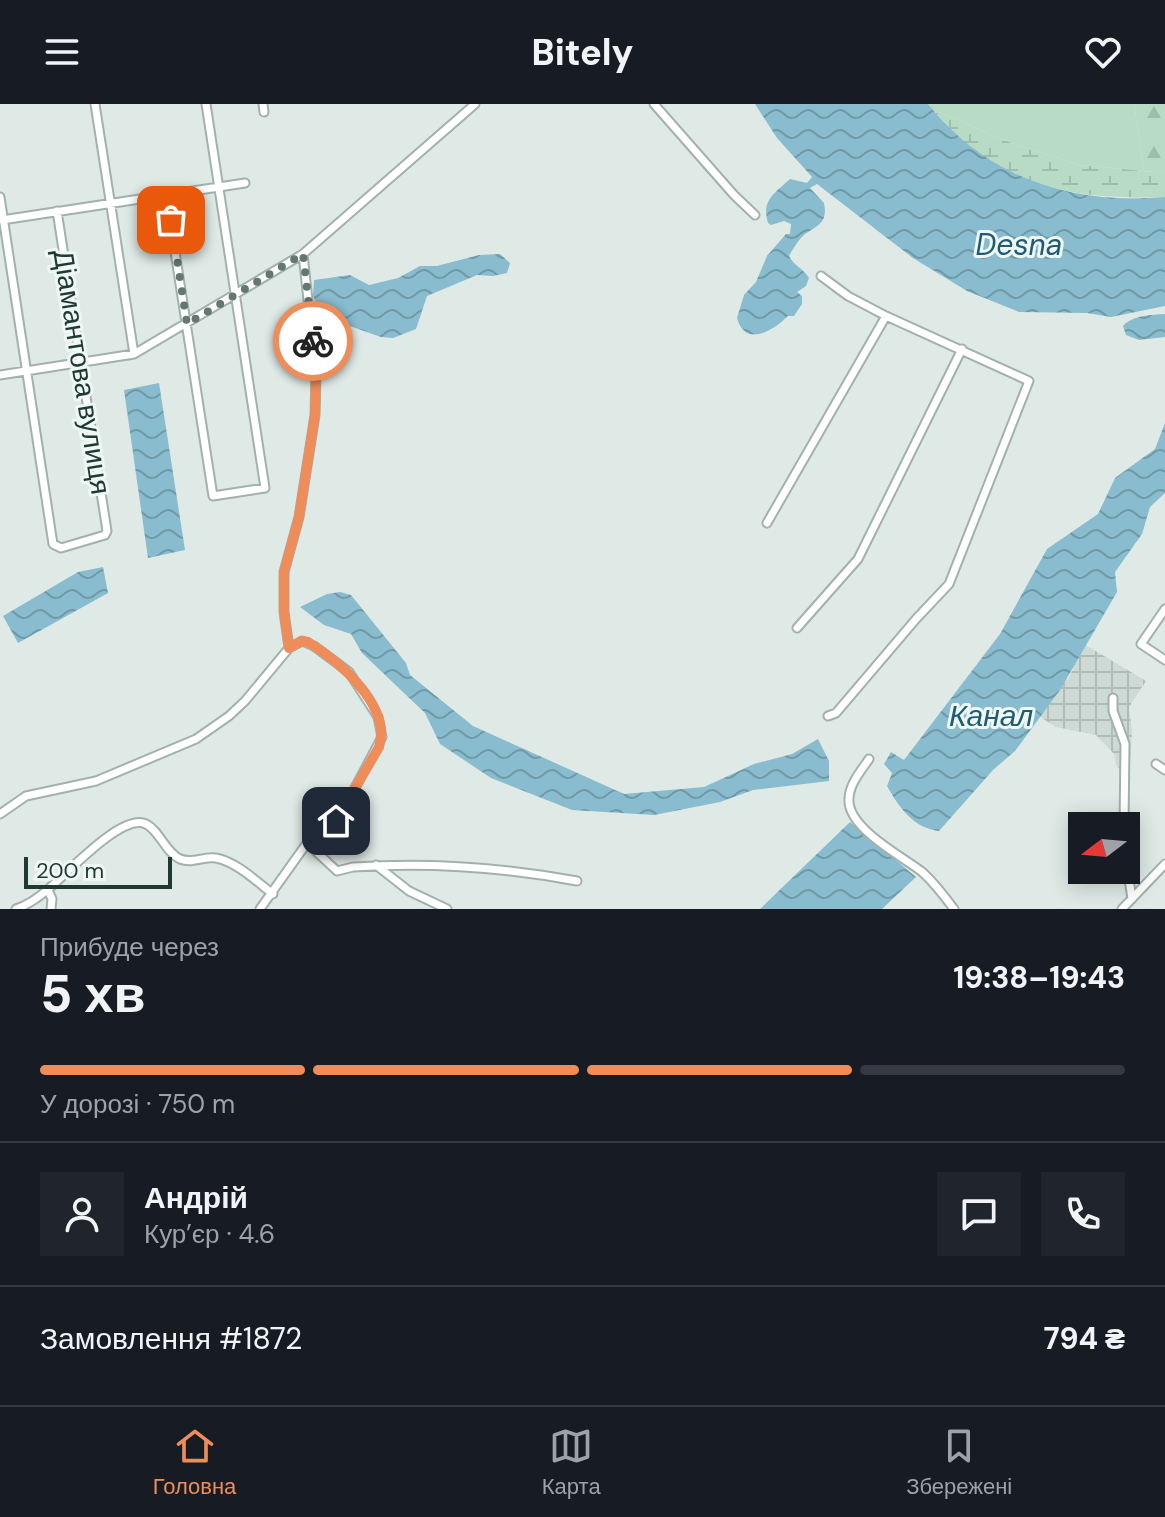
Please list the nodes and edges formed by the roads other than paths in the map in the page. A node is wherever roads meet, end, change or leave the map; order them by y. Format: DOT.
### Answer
graph roads {
  1 [pos="95,104"];
  2 [pos="206,104"];
  3 [pos="475,104"];
  4 [pos="654,104"];
  5 [pos="245,183"];
  6 [pos="219,187"];
  7 [pos="166,194"];
  8 [pos="0,197"];
  9 [pos="110,203"];
  10 [pos="57,211"];
  11 [pos="755,215"];
  12 [pos="2,220"];
  13 [pos="303,254"];
  14 [pos="821,276"];
  15 [pos="235,295"];
  16 [pos="886,316"];
  17 [pos="187,324"];
  18 [pos="962,349"];
  19 [pos="134,354"];
  20 [pos="81,363"];
  21 [pos="26,371"];
  22 [pos="0,375"];
  23 [pos="767,523"];
  24 [pos="1165,609"];
  25 [pos="797,628"];
  26 [pos="289,648"];
  27 [pos="1165,660"];
  28 [pos="1113,698"];
  29 [pos="828,716"];
  30 [pos="869,759"];
  31 [pos="1156,764"];
  32 [pos="1165,770"];
  33 [pos="1124,812"];
  34 [pos="0,814"];
  35 [pos="307,843"];
  36 [pos="1165,864"];
  37 [pos="376,865"];
  38 [pos="577,881"];
  39 [pos="1130,884"];
  40 [pos="48,890"];
  41 [pos="273,894"];
  42 [pos="1132,899"];
  43 [pos="16,909"];
  44 [pos="51,909"];
  45 [pos="260,909"];
  46 [pos="447,909"];
  47 [pos="954,909"];
  48 [pos="1122,909"];
  1 -- 9 [label="street"];
  2 -- 6 [label="street"];
  3 -- 13 [label="street"];
  4 -- 11 [label="street"];
  5 -- 6 [label="street"];
  6 -- 7 [label="street"];
  6 -- 15 [label="street"];
  7 -- 9 [label="street"];
  7 -- 17 [label="street"];
  8 -- 12 [label="street"];
  9 -- 10 [label="street"];
  9 -- 19 [label="street"];
  10 -- 12 [label="street"];
  10 -- 20 [label="street, Діамантова вулиця"];
  12 -- 21 [label="street"];
  13 -- 15 [label="street"];
  13 -- 26 [label="street"];
  14 -- 16 [label="street"];
  15 -- 17 [label="street"];
  15 -- 17 [label="street"];
  16 -- 18 [label="street"];
  16 -- 23 [label="street"];
  17 -- 19 [label="street"];
  18 -- 25 [label="street"];
  18 -- 29 [label="street"];
  19 -- 20 [label="street"];
  20 -- 21 [label="street"];
  20 -- 21 [label="street, Діамантова вулиця"];
  21 -- 22 [label="street"];
  24 -- 27 [label="street"];
  26 -- 34 [label="street"];
  26 -- 35 [label="street"];
  28 -- 33 [label="street"];
  30 -- 47 [label="street"];
  31 -- 32 [label="street"];
  35 -- 37 [label="street"];
  35 -- 41 [label="street"];
  36 -- 42 [label="street"];
  37 -- 38 [label="street"];
  37 -- 46 [label="street"];
  39 -- 42 [label="street"];
  40 -- 41 [label="street"];
  40 -- 43 [label="street"];
  40 -- 44 [label="street"];
  41 -- 45 [label="street"];
  42 -- 48 [label="street"];
}
